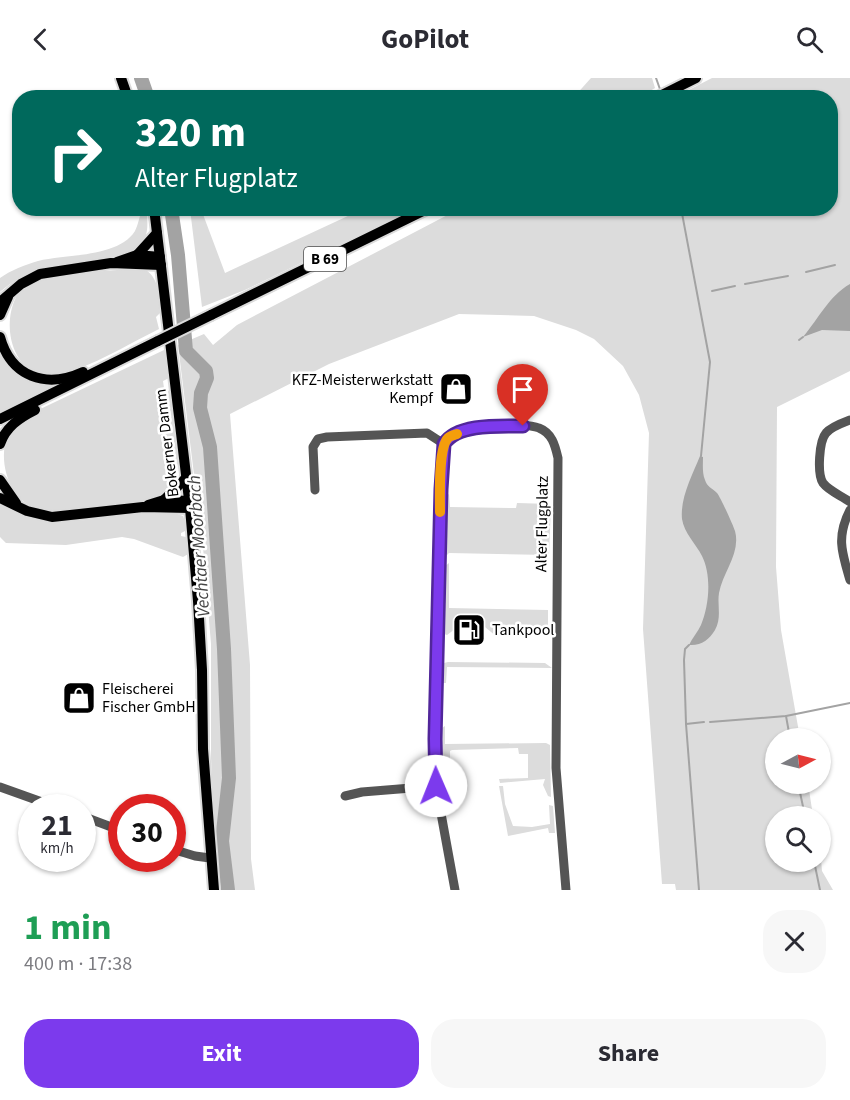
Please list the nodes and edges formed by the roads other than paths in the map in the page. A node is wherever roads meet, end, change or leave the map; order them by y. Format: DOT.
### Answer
graph roads {
  1 [pos="696,78"];
  2 [pos="671,90"];
  3 [pos="155,216"];
  4 [pos="413,216"];
  5 [pos="157,233"];
  6 [pos="137,255"];
  7 [pos="160,261"];
  8 [pos="111,264"];
  9 [pos="11,291"];
  10 [pos="0,302"];
  11 [pos="0,315"];
  12 [pos="0,337"];
  13 [pos="125,357"];
  14 [pos="82,379"];
  15 [pos="0,419"];
  16 [pos="850,420"];
  17 [pos="0,444"];
  18 [pos="444,444"];
  19 [pos="186,478"];
  20 [pos="0,480"];
  21 [pos="315,490"];
  22 [pos="0,498"];
  23 [pos="164,500"];
  24 [pos="850,502"];
  25 [pos="189,505"];
  26 [pos="142,507"];
  27 [pos="20,508"];
  28 [pos="850,510"];
  29 [pos="850,580"];
  30 [pos="436,786"];
  31 [pos="0,787"];
  32 [pos="20,794"];
  33 [pos="345,796"];
  34 [pos="186,853"];
  35 [pos="210,858"];
  36 [pos="214,890"];
  37 [pos="455,890"];
  38 [pos="566,890"];
  1 -- 2 [label="main road"];
  3 -- 5 [label="main road, Bokerner Damm"];
  4 -- 13 [label="main road, B 69, bridge"];
  5 -- 6 [label="main road"];
  5 -- 7 [label="main road, Bokerner Damm"];
  6 -- 7 [label="main road"];
  6 -- 8 [label="main road"];
  7 -- 8 [label="main road"];
  7 -- 19 [label="main road, Bokerner Damm"];
  8 -- 9 [label="main road"];
  9 -- 10 [label="main road"];
  9 -- 11 [label="main road"];
  12 -- 13 [label="main road"];
  13 -- 14 [label="main road, B 69"];
  14 -- 15 [label="main road, B 69"];
  14 -- 17 [label="main road"];
  16 -- 24 [label="street"];
  18 -- 21 [label="street"];
  18 -- 30 [label="street"];
  18 -- 38 [label="street, Alter Flugplatz"];
  19 -- 23 [label="main road"];
  19 -- 25 [label="main road, Bokerner Damm"];
  20 -- 27 [label="main road"];
  22 -- 27 [label="main road"];
  23 -- 25 [label="main road"];
  23 -- 26 [label="main road"];
  25 -- 26 [label="main road"];
  25 -- 35 [label="main road, Bokerner Damm"];
  26 -- 27 [label="main road"];
  28 -- 29 [label="street"];
  30 -- 33 [label="street"];
  30 -- 37 [label="street"];
  31 -- 32 [label="street"];
  34 -- 35 [label="street"];
  35 -- 36 [label="main road, Bokerner Damm"];
}
